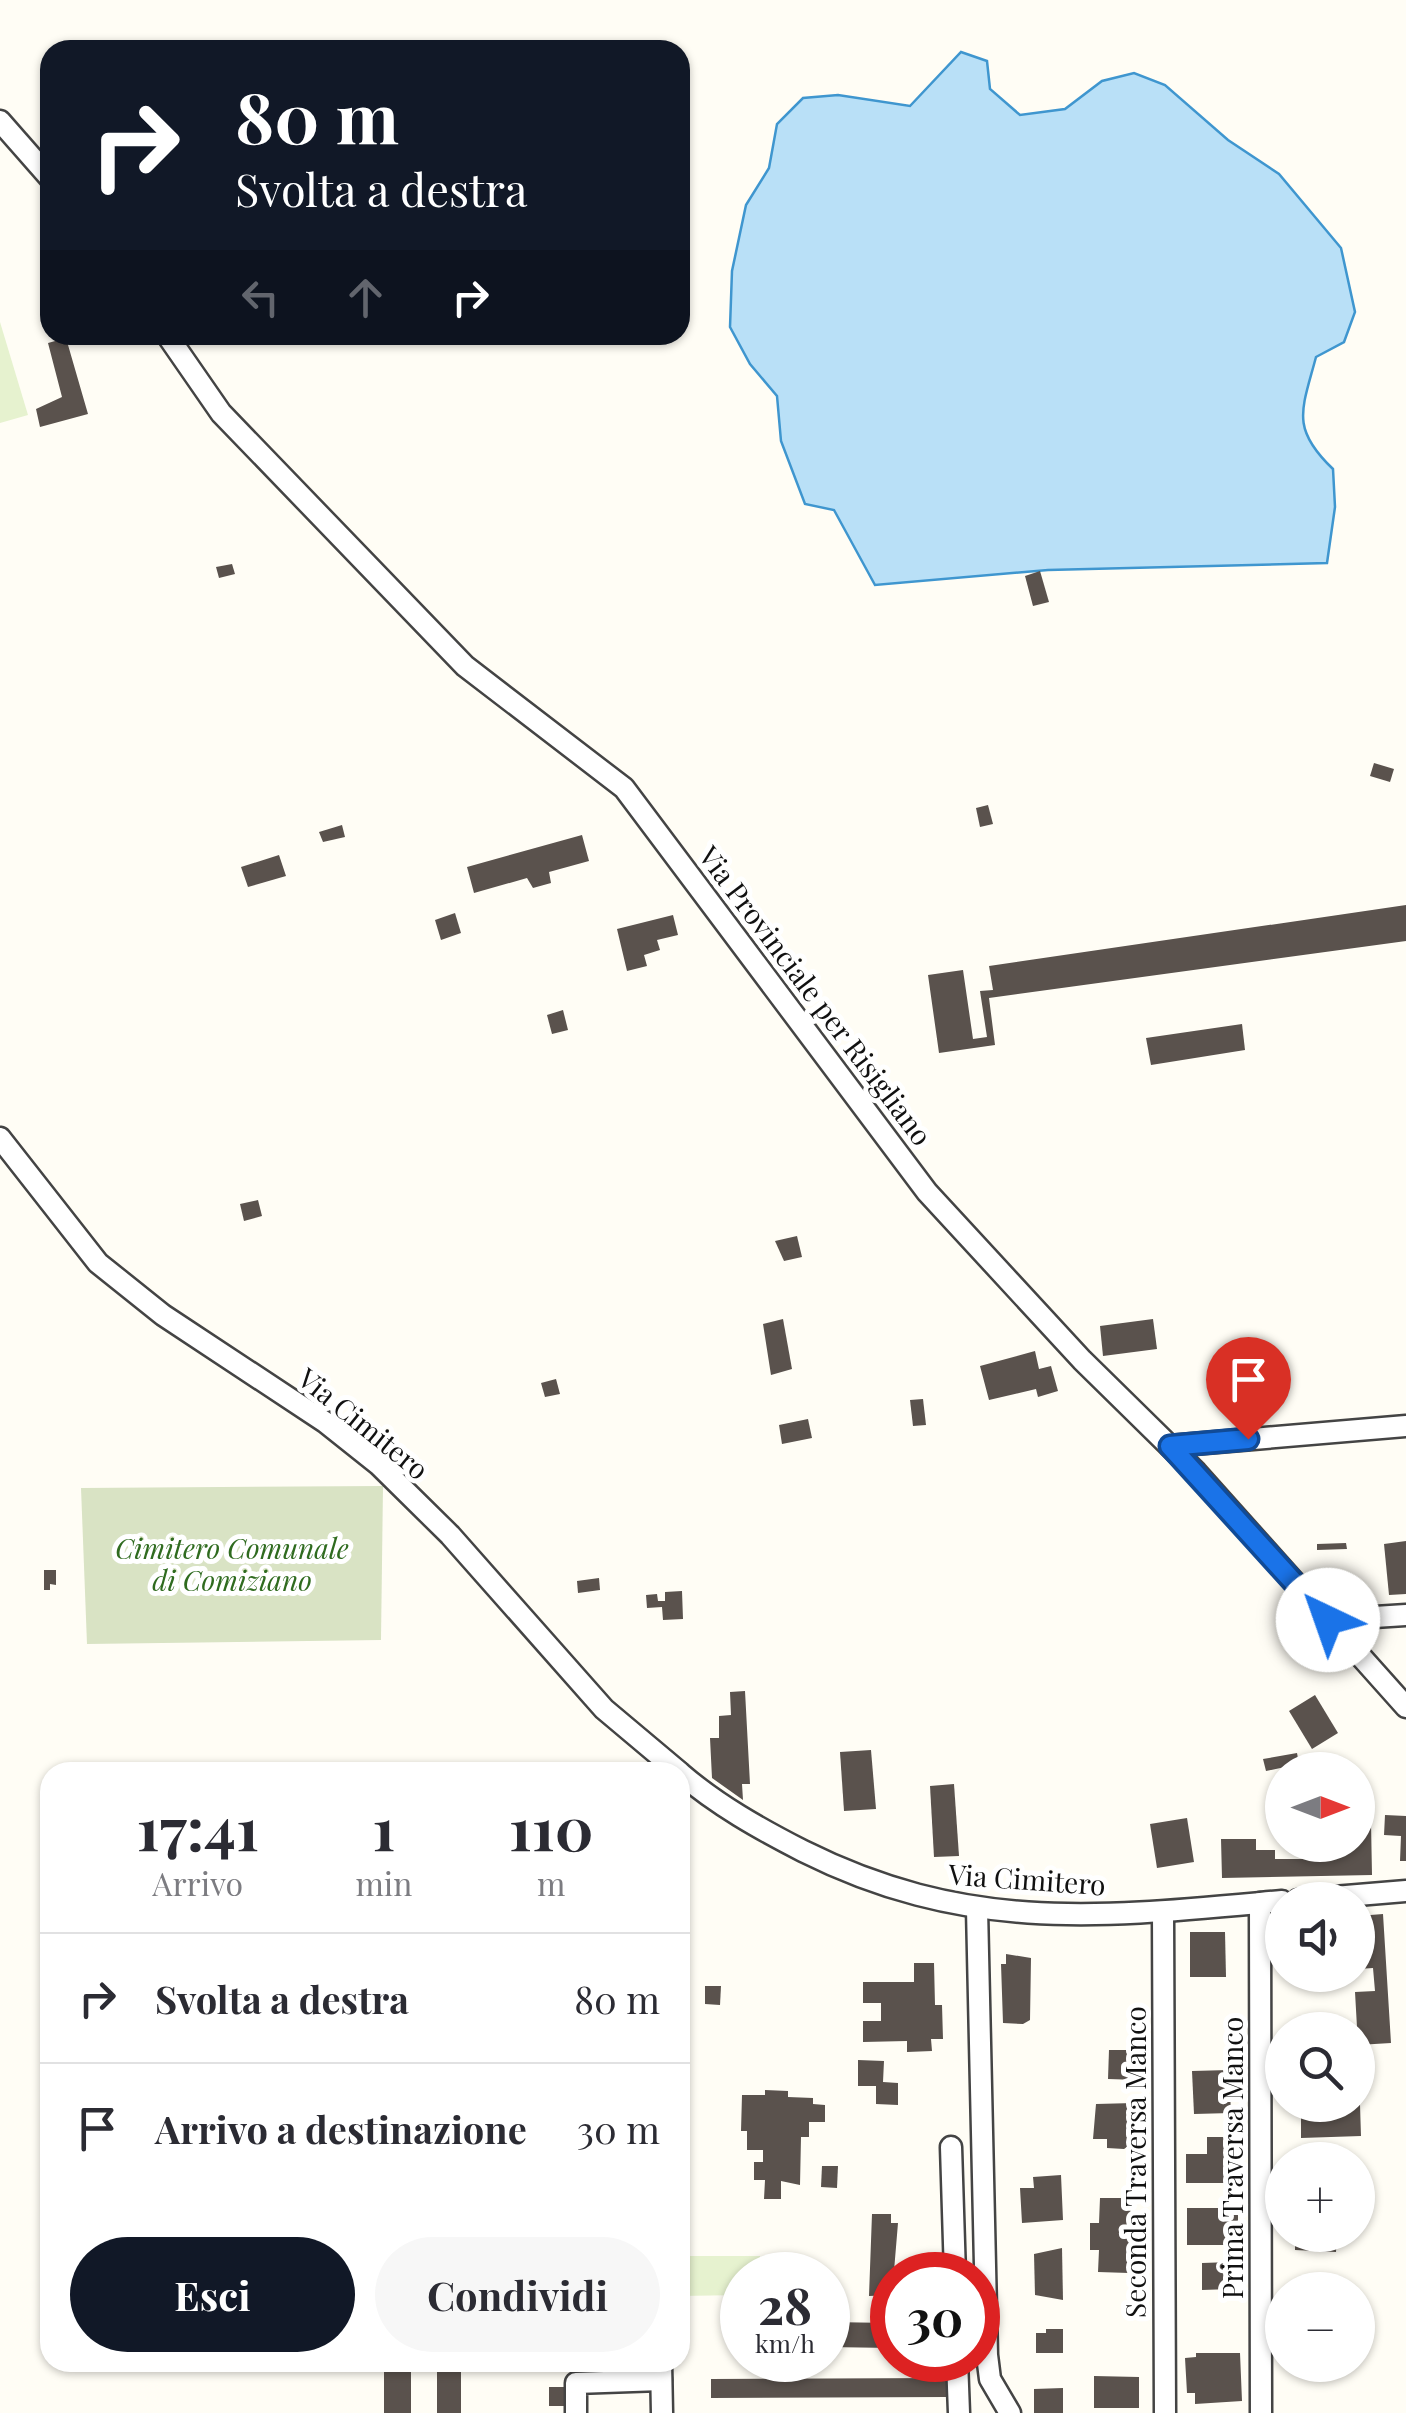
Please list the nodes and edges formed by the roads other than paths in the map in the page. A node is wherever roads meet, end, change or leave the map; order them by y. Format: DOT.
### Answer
graph roads {
  1 [pos="0,121"];
  2 [pos="40,167"];
  3 [pos="174,345"];
  4 [pos="0,1138"];
  5 [pos="1406,1426"];
  6 [pos="1170,1446"];
  7 [pos="1406,1615"];
  8 [pos="1328,1620"];
  9 [pos="1406,1708"];
  10 [pos="666,1762"];
  11 [pos="690,1781"];
  12 [pos="1406,1891"];
  13 [pos="1375,1894"];
  14 [pos="1260,1903"];
  15 [pos="1265,1903"];
  16 [pos="978,1909"];
  17 [pos="1162,1912"];
  18 [pos="952,2147"];
  19 [pos="954,2252"];
  20 [pos="654,2372"];
  21 [pos="661,2372"];
  22 [pos="957,2382"];
  23 [pos="576,2413"];
  24 [pos="662,2413"];
  25 [pos="958,2413"];
  26 [pos="1010,2413"];
  27 [pos="1166,2413"];
  28 [pos="1262,2413"];
  1 -- 2 [label="street"];
  3 -- 6 [label="street, Via Provinciale per Risigliano"];
  4 -- 10 [label="street, Via Cimitero"];
  5 -- 6 [label="street"];
  6 -- 8 [label="street, Via Provinciale per Risigliano"];
  7 -- 8 [label="street"];
  8 -- 9 [label="street, Via Provinciale per Risigliano"];
  11 -- 16 [label="street, Via Cimitero"];
  12 -- 13 [label="street"];
  14 -- 15 [label="street, Via Cimitero"];
  14 -- 17 [label="street, Via Cimitero"];
  14 -- 28 [label="street, Prima Traversa Manco"];
  16 -- 17 [label="street, Via Cimitero"];
  16 -- 26 [label="street"];
  17 -- 27 [label="street, Seconda Traversa Manco"];
  18 -- 19 [label="street"];
  20 -- 23 [label="street"];
  21 -- 24 [label="street"];
  22 -- 25 [label="street"];
}
